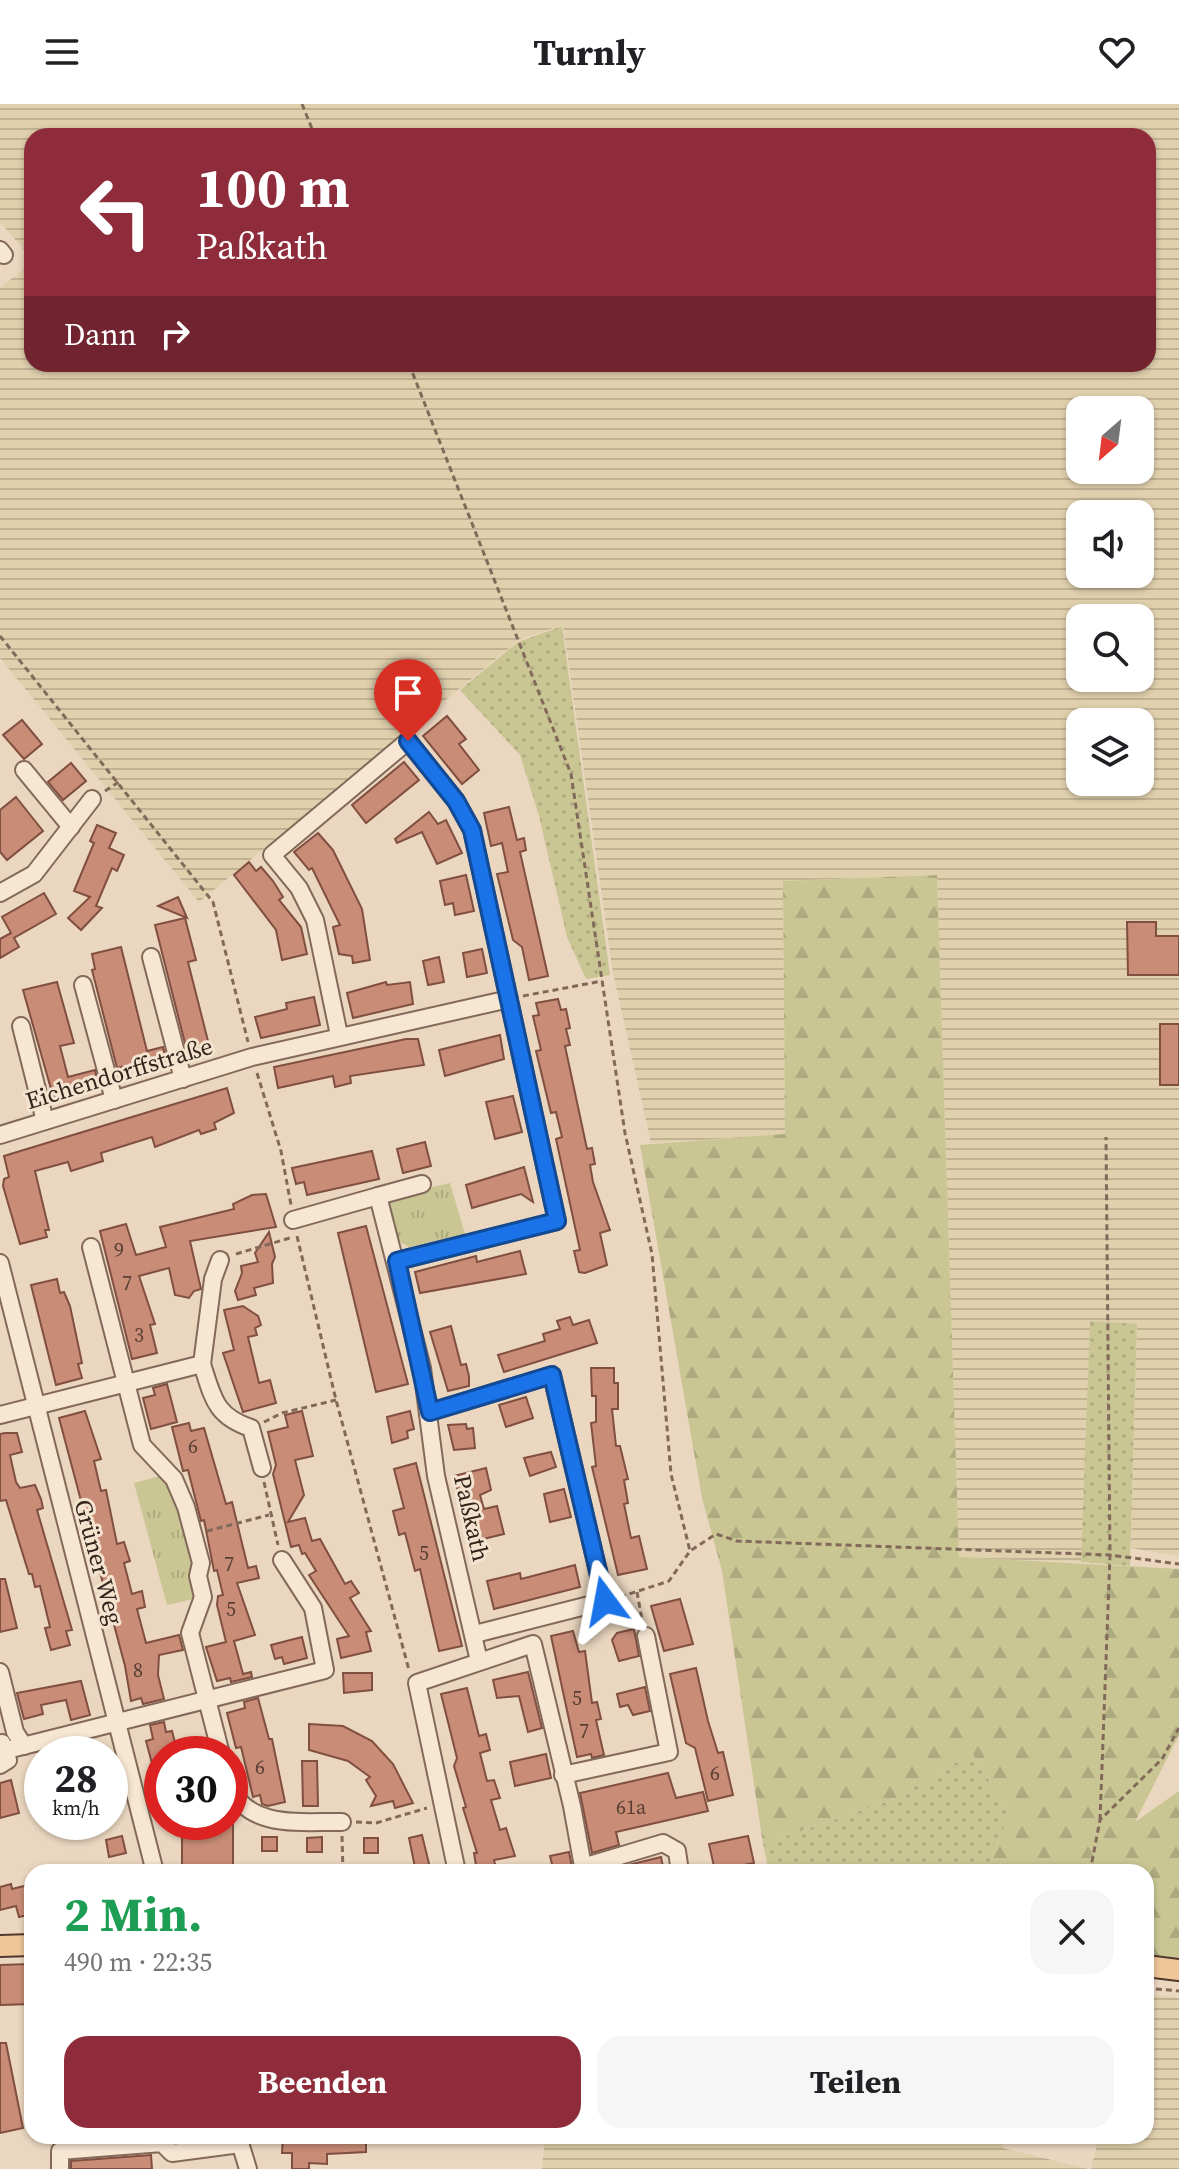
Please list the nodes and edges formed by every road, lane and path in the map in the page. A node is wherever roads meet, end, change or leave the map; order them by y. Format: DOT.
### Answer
graph roads {
  1 [pos="302,104"];
  2 [pos="312,128"];
  3 [pos="412,372"];
  4 [pos="0,636"];
  5 [pos="24,770"];
  6 [pos="92,799"];
  7 [pos="71,827"];
  8 [pos="3,886"];
  9 [pos="151,957"];
  10 [pos="602,981"];
  11 [pos="83,985"];
  12 [pos="509,999"];
  13 [pos="21,1026"];
  14 [pos="339,1035"];
  15 [pos="252,1057"];
  16 [pos="183,1079"];
  17 [pos="114,1100"];
  18 [pos="45,1121"];
  19 [pos="0,1135"];
  20 [pos="1106,1137"];
  21 [pos="422,1184"];
  22 [pos="378,1196"];
  23 [pos="295,1228"];
  24 [pos="91,1247"];
  25 [pos="220,1260"];
  26 [pos="397,1261"];
  27 [pos="0,1263"];
  28 [pos="202,1364"];
  29 [pos="127,1383"];
  30 [pos="336,1400"];
  31 [pos="33,1406"];
  32 [pos="430,1412"];
  33 [pos="0,1415"];
  34 [pos="251,1428"];
  35 [pos="262,1468"];
  36 [pos="269,1515"];
  37 [pos="193,1534"];
  38 [pos="690,1551"];
  39 [pos="1110,1555"];
  40 [pos="282,1560"];
  41 [pos="1179,1564"];
  42 [pos="475,1634"];
  43 [pos="646,1636"];
  44 [pos="479,1661"];
  45 [pos="0,1672"];
  46 [pos="417,1683"];
  47 [pos="207,1702"];
  48 [pos="116,1724"];
  49 [pos="1179,1728"];
  50 [pos="216,1736"];
  51 [pos="8,1751"];
  52 [pos="563,1775"];
  53 [pos="443,1804"];
  54 [pos="248,1810"];
  55 [pos="1100,1820"];
  56 [pos="342,1822"];
  57 [pos="153,1864"];
  58 [pos="343,1864"];
  59 [pos="455,1864"];
  60 [pos="582,1864"];
  61 [pos="601,1864"];
  62 [pos="679,1864"];
  63 [pos="1092,1864"];
  64 [pos="24,1945"];
  65 [pos="0,1946"];
  66 [pos="1154,1967"];
  67 [pos="1179,1970"];
  68 [pos="1154,1989"];
  69 [pos="1179,1991"];
  70 [pos="149,2144"];
  71 [pos="163,2144"];
  72 [pos="218,2144"];
  73 [pos="240,2144"];
  74 [pos="60,2169"];
  75 [pos="248,2169"];
  1 -- 2 [label="path"];
  3 -- 10 [label="path"];
  4 -- 15 [label="path"];
  5 -- 7 [label="street"];
  6 -- 7 [label="street"];
  7 -- 8 [label="street"];
  9 -- 16 [label="street"];
  10 -- 12 [label="path"];
  10 -- 38 [label="path"];
  11 -- 17 [label="street"];
  12 -- 14 [label="street, Eichendorffstraße"];
  12 -- 14 [label="street"];
  12 -- 26 [label="street"];
  13 -- 18 [label="street"];
  14 -- 15 [label="street, Eichendorffstraße"];
  15 -- 16 [label="street, Eichendorffstraße"];
  15 -- 23 [label="path"];
  16 -- 17 [label="street, Eichendorffstraße"];
  17 -- 18 [label="street, Eichendorffstraße"];
  18 -- 19 [label="street, Eichendorffstraße"];
  20 -- 39 [label="path"];
  21 -- 22 [label="street"];
  22 -- 23 [label="street"];
  22 -- 26 [label="street, Paßkath"];
  23 -- 25 [label="path"];
  23 -- 30 [label="path"];
  24 -- 29 [label="street"];
  25 -- 28 [label="street"];
  26 -- 32 [label="street, Paßkath"];
  27 -- 31 [label="street, Grüner Weg"];
  28 -- 29 [label="street"];
  28 -- 34 [label="street"];
  29 -- 31 [label="street"];
  29 -- 37 [label="street"];
  30 -- 34 [label="path"];
  30 -- 46 [label="path"];
  31 -- 33 [label="street"];
  31 -- 48 [label="street, Grüner Weg"];
  32 -- 42 [label="street, Paßkath"];
  32 -- 42 [label="street"];
  34 -- 35 [label="street"];
  35 -- 36 [label="path"];
  36 -- 37 [label="path"];
  36 -- 40 [label="path"];
  37 -- 47 [label="street"];
  38 -- 39 [label="path"];
  38 -- 43 [label="path"];
  39 -- 41 [label="path"];
  39 -- 55 [label="path"];
  40 -- 47 [label="street"];
  42 -- 44 [label="street, Paßkath"];
  43 -- 52 [label="street"];
  44 -- 46 [label="street"];
  44 -- 52 [label="street"];
  45 -- 51 [label="street"];
  46 -- 53 [label="street"];
  47 -- 48 [label="street"];
  47 -- 50 [label="street"];
  48 -- 51 [label="street"];
  48 -- 57 [label="street, Grüner Weg"];
  49 -- 55 [label="path"];
  52 -- 60 [label="street"];
  53 -- 56 [label="path"];
  53 -- 59 [label="street"];
  54 -- 56 [label="street"];
  55 -- 63 [label="path"];
  56 -- 58 [label="path"];
  61 -- 62 [label="street"];
  64 -- 65 [label="main road"];
  66 -- 67 [label="main road"];
  68 -- 69 [label="path"];
  70 -- 74 [label="street"];
  71 -- 72 [label="street"];
  73 -- 75 [label="street"];
}
